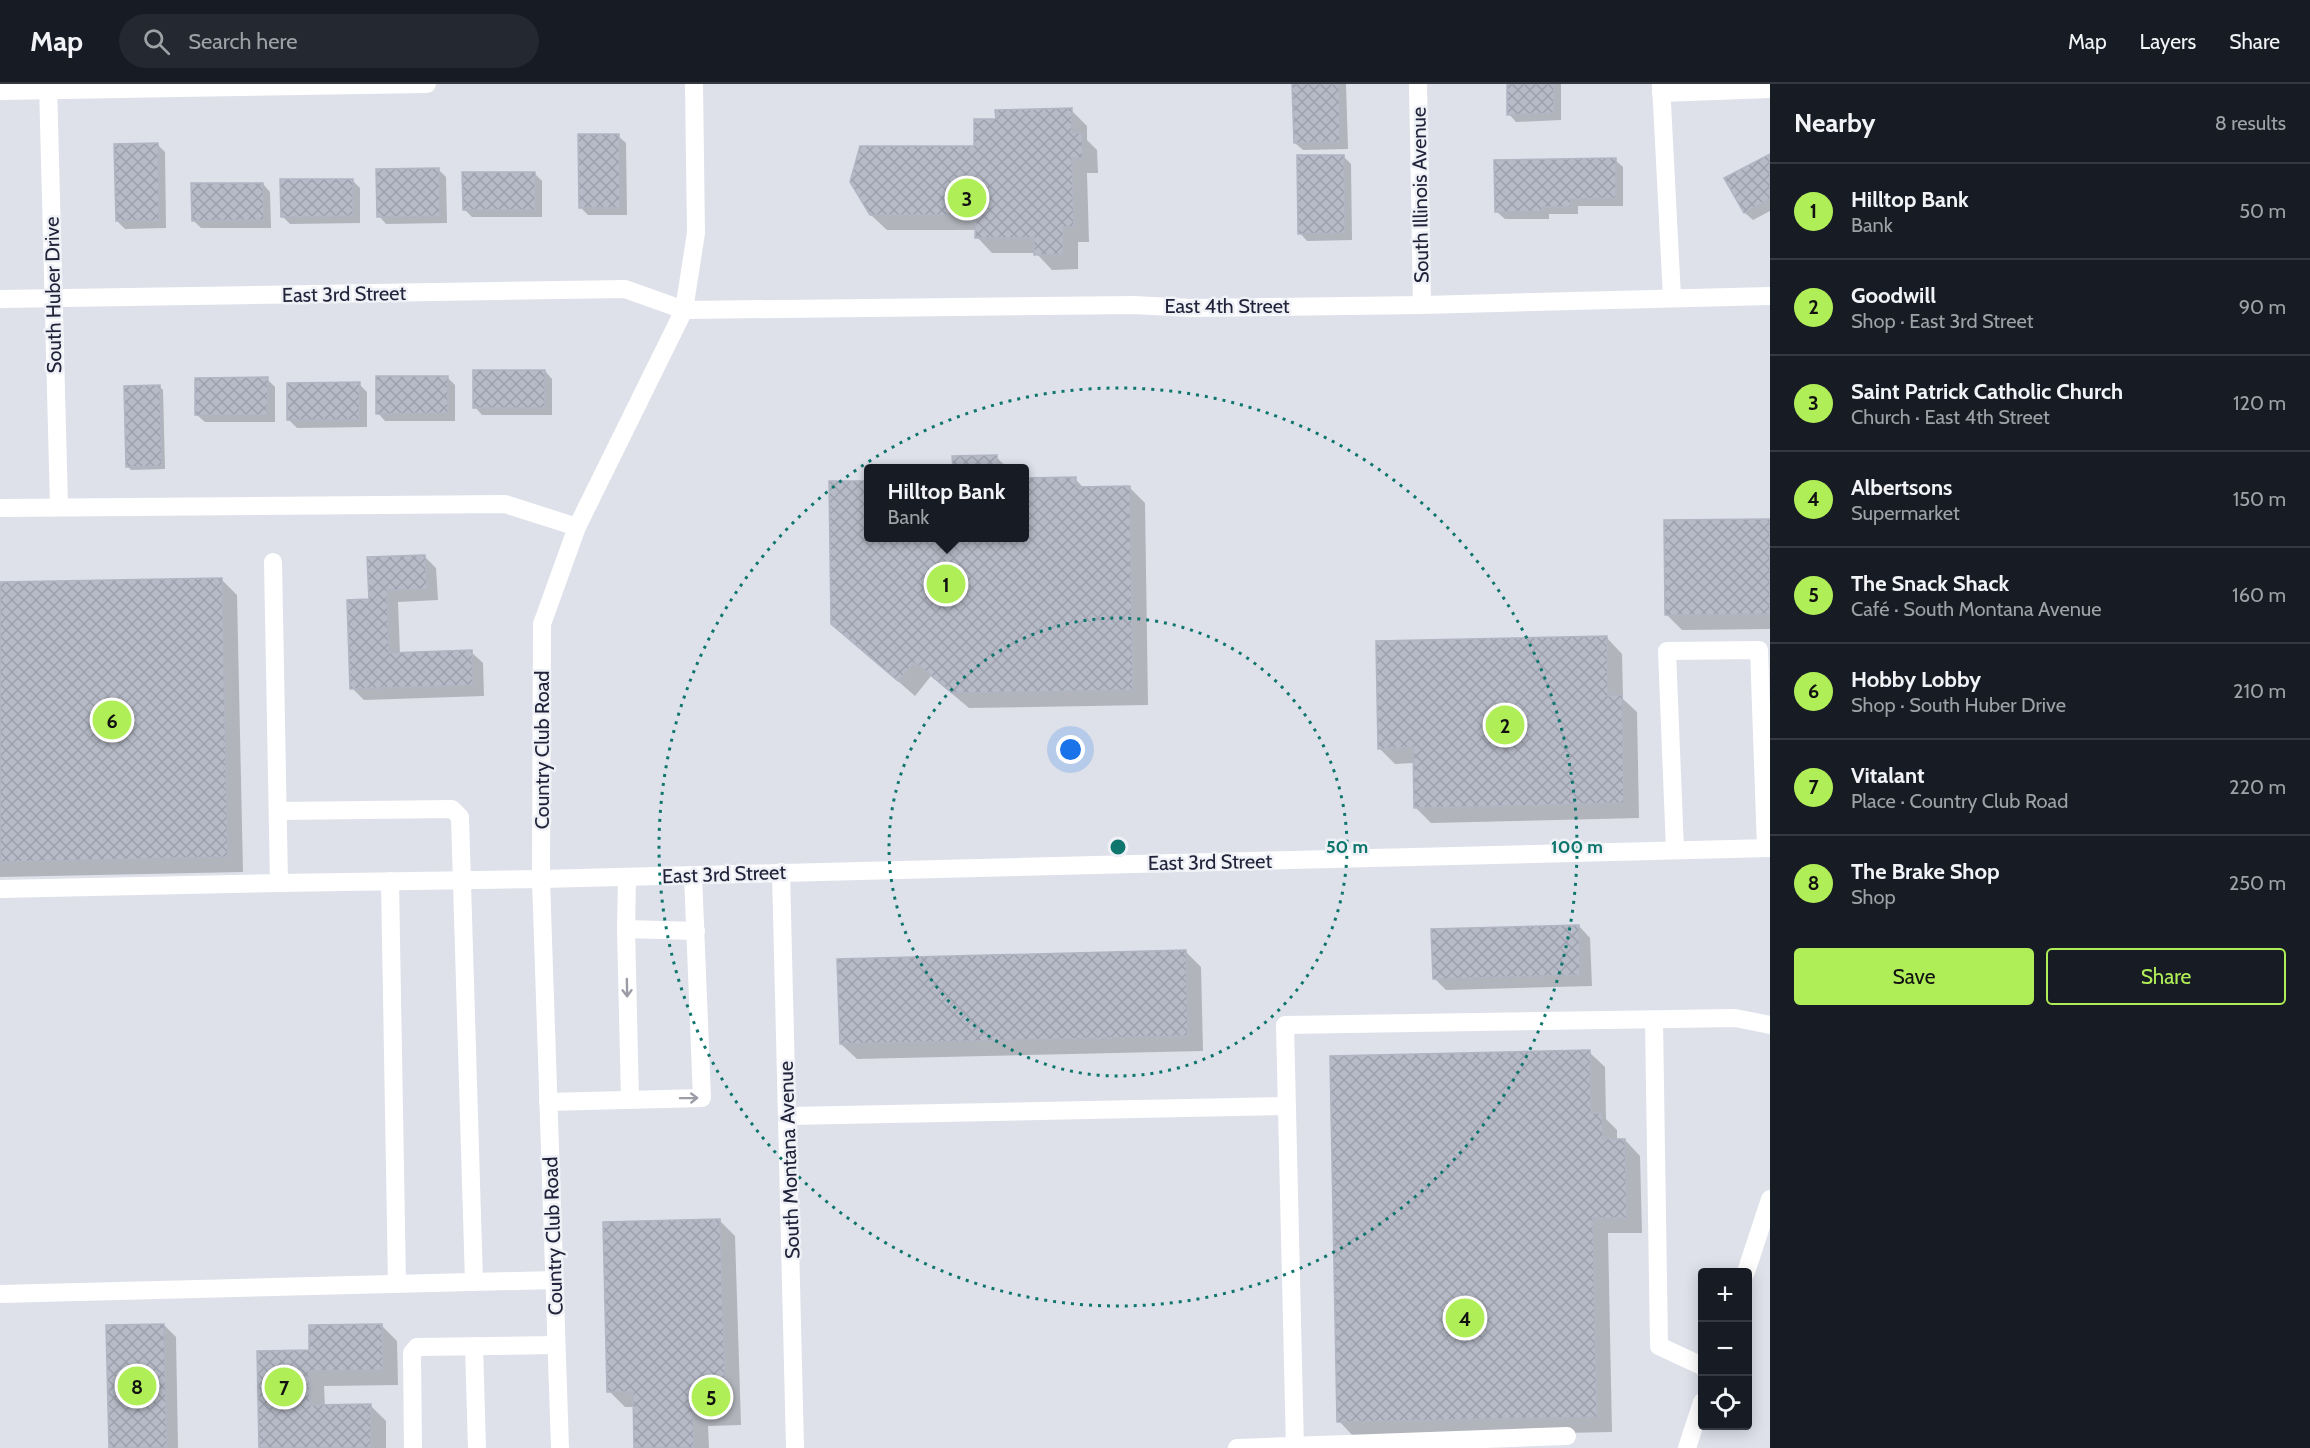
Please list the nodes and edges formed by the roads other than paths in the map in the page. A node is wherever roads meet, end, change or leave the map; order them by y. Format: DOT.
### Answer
graph roads {
  1 [pos="427,84"];
  2 [pos="694,84"];
  3 [pos="1418,84"];
  4 [pos="48,87"];
  5 [pos="1661,88"];
  6 [pos="1770,89"];
  7 [pos="0,91"];
  8 [pos="1770,296"];
  9 [pos="1672,297"];
  10 [pos="53,298"];
  11 [pos="0,299"];
  12 [pos="1422,305"];
  13 [pos="684,310"];
  14 [pos="58,506"];
  15 [pos="0,508"];
  16 [pos="577,527"];
  17 [pos="273,562"];
  18 [pos="1765,650"];
  19 [pos="278,811"];
  20 [pos="1768,848"];
  21 [pos="1675,850"];
  22 [pos="781,872"];
  23 [pos="693,875"];
  24 [pos="627,877"];
  25 [pos="542,879"];
  26 [pos="460,880"];
  27 [pos="390,881"];
  28 [pos="279,883"];
  29 [pos="0,889"];
  30 [pos="626,929"];
  31 [pos="696,931"];
  32 [pos="1654,1020"];
  33 [pos="1770,1025"];
  34 [pos="630,1099"];
  35 [pos="548,1101"];
  36 [pos="1287,1106"];
  37 [pos="788,1116"];
  38 [pos="1770,1199"];
  39 [pos="1747,1268"];
  40 [pos="554,1280"];
  41 [pos="474,1282"];
  42 [pos="397,1284"];
  43 [pos="0,1294"];
  44 [pos="556,1345"];
  45 [pos="474,1346"];
  46 [pos="1698,1364"];
  47 [pos="1698,1414"];
  48 [pos="1567,1436"];
  49 [pos="1295,1447"];
  50 [pos="413,1448"];
  51 [pos="477,1448"];
  52 [pos="560,1448"];
  53 [pos="795,1448"];
  54 [pos="1237,1448"];
  55 [pos="1687,1448"];
  1 -- 4 [label="street"];
  2 -- 13 [label="street, Country Club Road"];
  3 -- 12 [label="street, South Illinois Avenue"];
  4 -- 7 [label="street"];
  4 -- 10 [label="street, South Huber Drive"];
  5 -- 6 [label="street"];
  5 -- 9 [label="street"];
  8 -- 9 [label="street, East 4th Street"];
  9 -- 12 [label="street, East 4th Street"];
  10 -- 11 [label="street, East 3rd Street"];
  10 -- 13 [label="street, East 3rd Street"];
  10 -- 14 [label="street, South Huber Drive"];
  12 -- 13 [label="street, East 4th Street"];
  13 -- 16 [label="street, Country Club Road"];
  14 -- 15 [label="street"];
  14 -- 16 [label="street"];
  16 -- 25 [label="street, Country Club Road"];
  17 -- 19 [label="street"];
  18 -- 20 [label="street"];
  18 -- 21 [label="street"];
  19 -- 26 [label="street"];
  19 -- 28 [label="street"];
  20 -- 21 [label="street, East 3rd Street"];
  21 -- 22 [label="street, East 3rd Street"];
  22 -- 23 [label="street, East 3rd Street"];
  22 -- 37 [label="street, South Montana Avenue"];
  23 -- 24 [label="street, East 3rd Street"];
  23 -- 31 [label="street"];
  24 -- 25 [label="street, East 3rd Street"];
  24 -- 30 [label="street"];
  25 -- 26 [label="street, East 3rd Street"];
  25 -- 35 [label="street, Country Club Road"];
  26 -- 27 [label="street, East 3rd Street"];
  26 -- 41 [label="street"];
  27 -- 28 [label="street, East 3rd Street"];
  27 -- 42 [label="street"];
  28 -- 29 [label="street, East 3rd Street"];
  30 -- 31 [label="street"];
  30 -- 34 [label="street, one-way"];
  34 -- 31 [label="street, one-way"];
  32 -- 33 [label="street"];
  32 -- 36 [label="street"];
  32 -- 46 [label="street"];
  34 -- 35 [label="street"];
  35 -- 40 [label="street, Country Club Road"];
  36 -- 37 [label="street"];
  36 -- 49 [label="street"];
  37 -- 53 [label="street, South Montana Avenue"];
  38 -- 39 [label="street"];
  40 -- 41 [label="street"];
  40 -- 44 [label="street, Country Club Road"];
  41 -- 42 [label="street"];
  42 -- 43 [label="street"];
  44 -- 45 [label="street"];
  44 -- 52 [label="street, Country Club Road"];
  45 -- 50 [label="street"];
  45 -- 51 [label="street"];
  47 -- 55 [label="street"];
  48 -- 49 [label="street"];
  49 -- 54 [label="street"];
}
